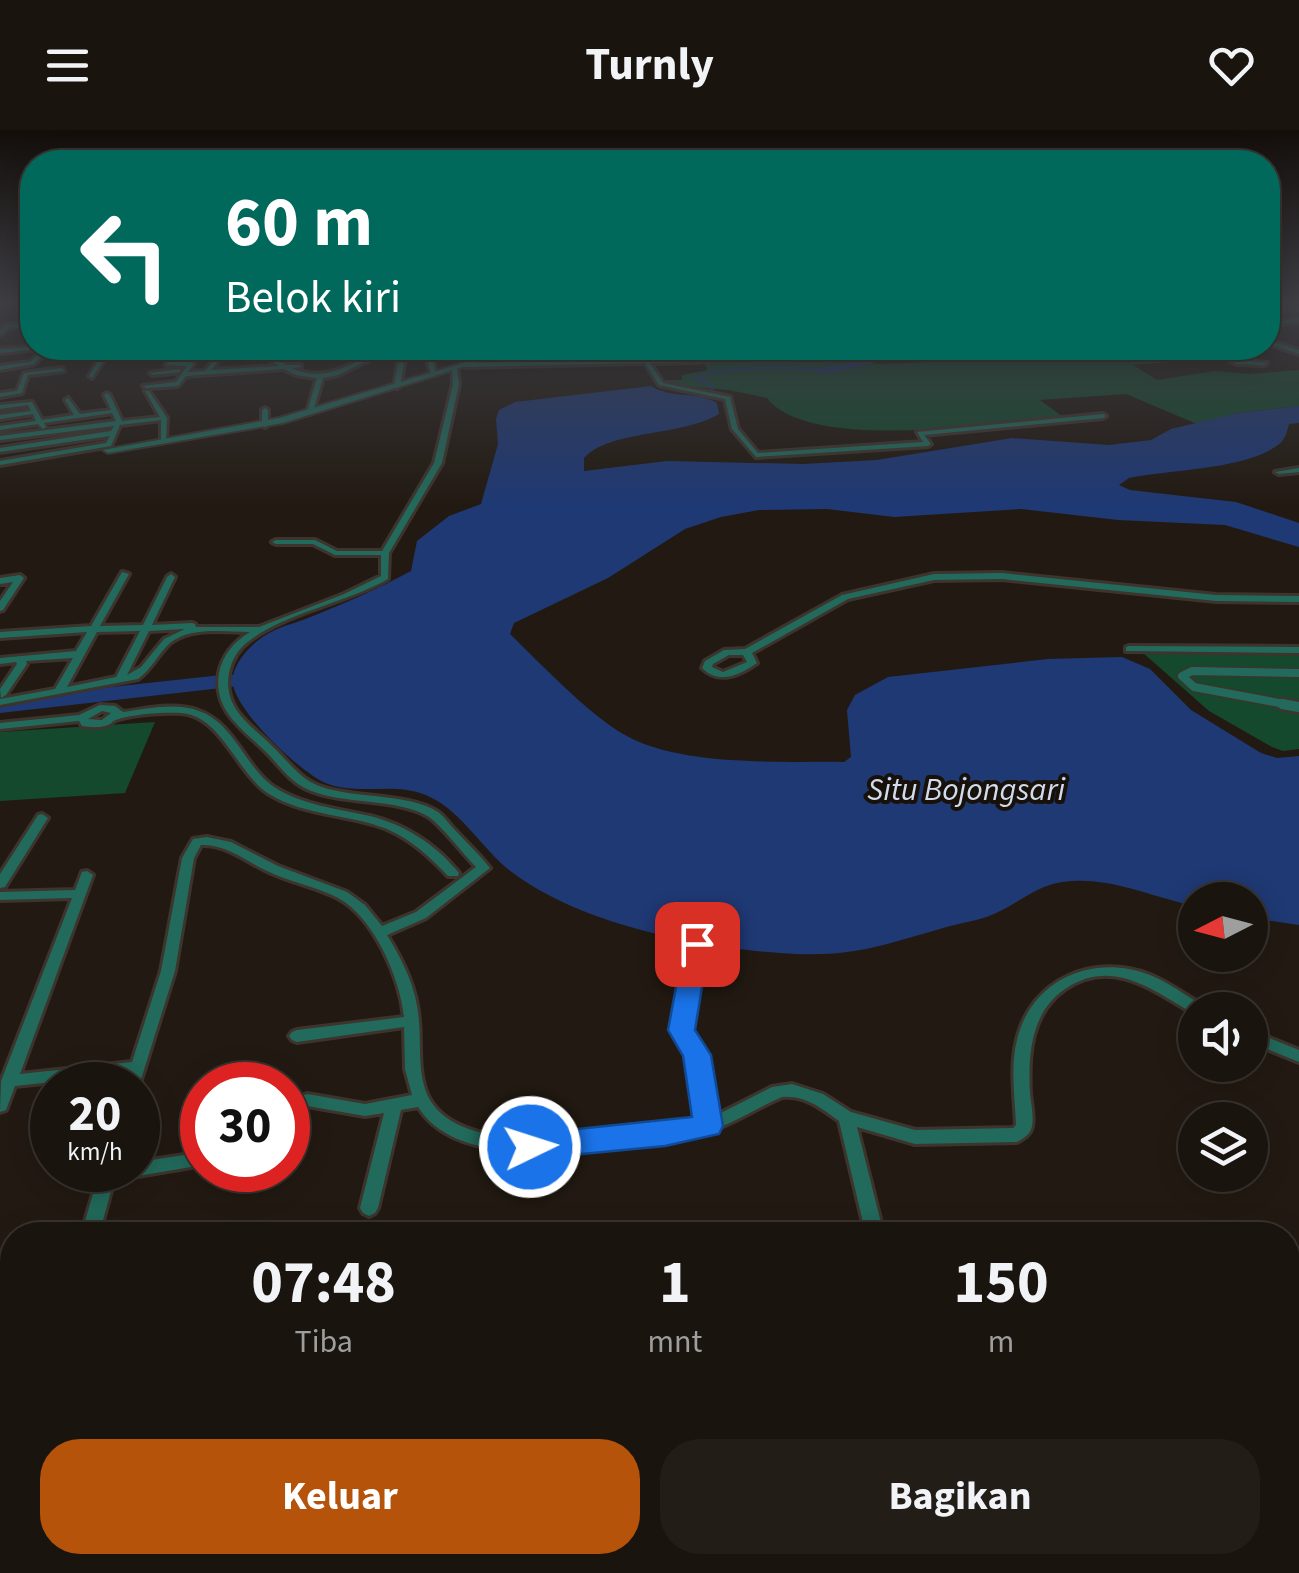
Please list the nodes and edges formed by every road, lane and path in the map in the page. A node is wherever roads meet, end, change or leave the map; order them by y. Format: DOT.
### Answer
graph roads {
  1 [pos="63,370"];
  2 [pos="95,370"];
  3 [pos="187,370"];
  4 [pos="208,370"];
  5 [pos="247,370"];
  6 [pos="288,370"];
  7 [pos="347,370"];
  8 [pos="401,370"];
  9 [pos="433,370"];
  10 [pos="448,370"];
  11 [pos="459,370"];
  12 [pos="652,370"];
  13 [pos="206,373"];
  14 [pos="185,374"];
  15 [pos="321,374"];
  16 [pos="434,374"];
  17 [pos="92,376"];
  18 [pos="149,382"];
  19 [pos="397,386"];
  20 [pos="0,395"];
  21 [pos="107,396"];
  22 [pos="68,400"];
  23 [pos="0,407"];
  24 [pos="265,410"];
  25 [pos="115,411"];
  26 [pos="34,412"];
  27 [pos="310,412"];
  28 [pos="78,416"];
  29 [pos="1102,416"];
  30 [pos="0,417"];
  31 [pos="164,418"];
  32 [pos="119,421"];
  33 [pos="40,422"];
  34 [pos="265,425"];
  35 [pos="0,428"];
  36 [pos="45,432"];
  37 [pos="114,433"];
  38 [pos="0,438"];
  39 [pos="164,441"];
  40 [pos="48,443"];
  41 [pos="0,450"];
  42 [pos="108,450"];
  43 [pos="0,464"];
  44 [pos="1299,470"];
  45 [pos="1278,472"];
  46 [pos="276,542"];
  47 [pos="386,553"];
  48 [pos="125,574"];
  49 [pos="171,576"];
  50 [pos="0,581"];
  51 [pos="1299,599"];
  52 [pos="0,608"];
  53 [pos="274,624"];
  54 [pos="94,628"];
  55 [pos="146,628"];
  56 [pos="259,629"];
  57 [pos="0,634"];
  58 [pos="1129,649"];
  59 [pos="1299,650"];
  60 [pos="747,652"];
  61 [pos="80,654"];
  62 [pos="20,658"];
  63 [pos="0,661"];
  64 [pos="1299,673"];
  65 [pos="121,677"];
  66 [pos="60,689"];
  67 [pos="0,699"];
  68 [pos="1299,707"];
  69 [pos="0,726"];
  70 [pos="42,818"];
  71 [pos="453,873"];
  72 [pos="87,876"];
  73 [pos="1,881"];
  74 [pos="80,894"];
  75 [pos="0,896"];
  76 [pos="379,934"];
  77 [pos="697,944"];
  78 [pos="1178,998"];
  79 [pos="412,1020"];
  80 [pos="297,1036"];
  81 [pos="1268,1043"];
  82 [pos="1299,1056"];
  83 [pos="138,1062"];
  84 [pos="8,1072"];
  85 [pos="420,1100"];
  86 [pos="310,1101"];
  87 [pos="0,1106"];
  88 [pos="393,1108"];
  89 [pos="846,1117"];
  90 [pos="708,1126"];
  91 [pos="102,1192"];
  92 [pos="369,1208"];
  93 [pos="94,1222"];
  94 [pos="872,1222"];
  1 -- 20 [label="street"];
  2 -- 17 [label="street"];
  3 -- 14 [label="street"];
  4 -- 13 [label="street"];
  5 -- 13 [label="street"];
  6 -- 15 [label="street"];
  7 -- 15 [label="street"];
  8 -- 19 [label="street"];
  9 -- 16 [label="street"];
  10 -- 16 [label="street"];
  11 -- 47 [label="street"];
  12 -- 29 [label="street"];
  13 -- 14 [label="street"];
  14 -- 18 [label="street"];
  14 -- 18 [label="street"];
  15 -- 27 [label="street"];
  16 -- 19 [label="street"];
  18 -- 31 [label="street"];
  19 -- 27 [label="street"];
  21 -- 25 [label="street"];
  22 -- 28 [label="street"];
  23 -- 26 [label="street"];
  24 -- 34 [label="street"];
  25 -- 28 [label="street"];
  25 -- 32 [label="street"];
  26 -- 30 [label="street"];
  26 -- 33 [label="street"];
  27 -- 34 [label="street"];
  28 -- 33 [label="street"];
  31 -- 32 [label="street"];
  31 -- 39 [label="street"];
  32 -- 36 [label="street"];
  32 -- 37 [label="street"];
  33 -- 35 [label="street"];
  33 -- 36 [label="street"];
  34 -- 39 [label="street"];
  36 -- 38 [label="street"];
  36 -- 40 [label="street"];
  37 -- 40 [label="street"];
  37 -- 43 [label="street"];
  39 -- 42 [label="street"];
  40 -- 41 [label="street"];
  42 -- 43 [label="street"];
  44 -- 45 [label="street"];
  46 -- 47 [label="street"];
  47 -- 53 [label="street"];
  48 -- 54 [label="street"];
  49 -- 55 [label="street"];
  50 -- 52 [label="street"];
  51 -- 60 [label="street"];
  53 -- 55 [label="street"];
  53 -- 56 [label="street"];
  54 -- 55 [label="street"];
  54 -- 57 [label="street"];
  54 -- 61 [label="street"];
  55 -- 65 [label="street"];
  56 -- 67 [label="street"];
  56 -- 76 [label="street"];
  58 -- 59 [label="street"];
  61 -- 62 [label="street"];
  61 -- 66 [label="street"];
  62 -- 63 [label="street"];
  62 -- 67 [label="street"];
  64 -- 68 [label="street"];
  69 -- 71 [label="street"];
  70 -- 73 [label="street"];
  72 -- 74 [label="street"];
  74 -- 75 [label="street"];
  74 -- 84 [label="street"];
  76 -- 79 [label="street"];
  76 -- 83 [label="street"];
  77 -- 90 [label="street"];
  78 -- 89 [label="street"];
  79 -- 80 [label="street"];
  79 -- 85 [label="street"];
  81 -- 82 [label="street"];
  84 -- 87 [label="street"];
  85 -- 88 [label="street"];
  85 -- 90 [label="street"];
  86 -- 88 [label="street"];
  88 -- 92 [label="street"];
  89 -- 90 [label="street"];
  89 -- 94 [label="street"];
  91 -- 93 [label="street"];
}
